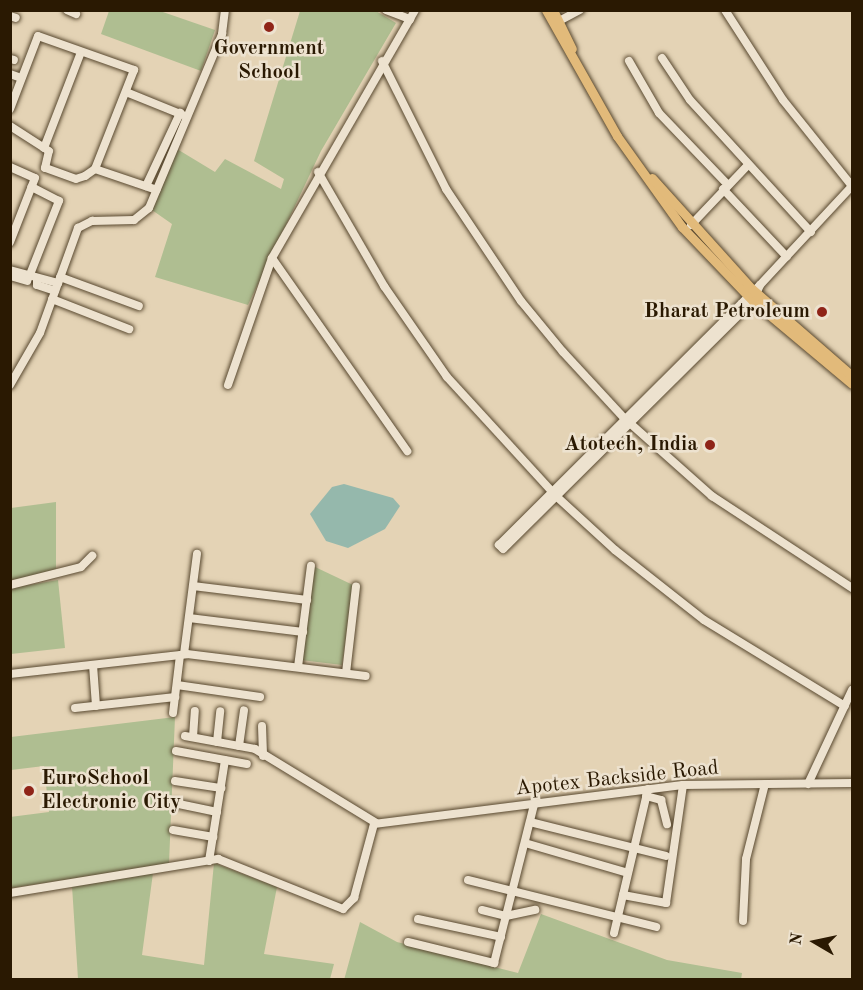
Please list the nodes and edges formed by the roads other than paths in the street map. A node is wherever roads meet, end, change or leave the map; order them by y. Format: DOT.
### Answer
graph roads {
  1 [pos="67,10"];
  2 [pos="225,10"];
  3 [pos="386,10"];
  4 [pos="415,10"];
  5 [pos="546,10"];
  6 [pos="553,10"];
  7 [pos="580,10"];
  8 [pos="725,10"];
  9 [pos="76,14"];
  10 [pos="410,19"];
  11 [pos="559,21"];
  12 [pos="81,52"];
  13 [pos="662,58"];
  14 [pos="381,61"];
  15 [pos="629,61"];
  16 [pos="10,74"];
  17 [pos="21,78"];
  18 [pos="126,92"];
  19 [pos="10,108"];
  20 [pos="184,115"];
  21 [pos="10,126"];
  22 [pos="44,148"];
  23 [pos="747,166"];
  24 [pos="10,167"];
  25 [pos="95,169"];
  26 [pos="318,172"];
  27 [pos="146,186"];
  28 [pos="852,186"];
  29 [pos="31,187"];
  30 [pos="725,187"];
  31 [pos="157,190"];
  32 [pos="691,225"];
  33 [pos="811,232"];
  34 [pos="10,242"];
  35 [pos="272,258"];
  36 [pos="787,258"];
  37 [pos="10,270"];
  38 [pos="10,276"];
  39 [pos="34,280"];
  40 [pos="56,288"];
  41 [pos="754,293"];
  42 [pos="139,306"];
  43 [pos="129,329"];
  44 [pos="852,376"];
  45 [pos="852,384"];
  46 [pos="10,385"];
  47 [pos="228,386"];
  48 [pos="627,420"];
  49 [pos="407,451"];
  50 [pos="554,493"];
  51 [pos="501,547"];
  52 [pos="196,554"];
  53 [pos="92,556"];
  54 [pos="311,566"];
  55 [pos="10,585"];
  56 [pos="193,586"];
  57 [pos="356,587"];
  58 [pos="852,588"];
  59 [pos="307,600"];
  60 [pos="189,618"];
  61 [pos="303,632"];
  62 [pos="182,655"];
  63 [pos="93,665"];
  64 [pos="298,668"];
  65 [pos="10,674"];
  66 [pos="346,674"];
  67 [pos="366,676"];
  68 [pos="177,685"];
  69 [pos="852,690"];
  70 [pos="175,696"];
  71 [pos="260,697"];
  72 [pos="96,705"];
  73 [pos="845,706"];
  74 [pos="75,708"];
  75 [pos="244,710"];
  76 [pos="195,711"];
  77 [pos="220,711"];
  78 [pos="173,713"];
  79 [pos="262,726"];
  80 [pos="217,741"];
  81 [pos="239,746"];
  82 [pos="176,751"];
  83 [pos="263,756"];
  84 [pos="225,760"];
  85 [pos="247,764"];
  86 [pos="175,781"];
  87 [pos="852,783"];
  88 [pos="765,784"];
  89 [pos="808,784"];
  90 [pos="683,785"];
  91 [pos="221,788"];
  92 [pos="647,793"];
  93 [pos="174,803"];
  94 [pos="534,805"];
  95 [pos="217,812"];
  96 [pos="530,822"];
  97 [pos="375,824"];
  98 [pos="667,824"];
  99 [pos="172,830"];
  100 [pos="213,837"];
  101 [pos="525,843"];
  102 [pos="633,848"];
  103 [pos="666,856"];
  104 [pos="214,860"];
  105 [pos="628,873"];
  106 [pos="468,880"];
  107 [pos="513,891"];
  108 [pos="10,893"];
  109 [pos="623,895"];
  110 [pos="482,910"];
  111 [pos="535,910"];
  112 [pos="506,916"];
  113 [pos="618,918"];
  114 [pos="418,919"];
  115 [pos="743,921"];
  116 [pos="656,927"];
  117 [pos="614,933"];
  118 [pos="501,937"];
  119 [pos="408,942"];
  1 -- 9 [label="street"];
  2 -- 20 [label="street"];
  3 -- 10 [label="street"];
  4 -- 10 [label="street"];
  5 -- 41 [label="main road"];
  6 -- 11 [label="main road"];
  7 -- 11 [label="street"];
  8 -- 28 [label="street"];
  10 -- 14 [label="street"];
  11 -- 32 [label="main road"];
  12 -- 17 [label="street"];
  12 -- 18 [label="street"];
  12 -- 22 [label="street"];
  13 -- 23 [label="street"];
  14 -- 26 [label="street"];
  14 -- 48 [label="street"];
  15 -- 30 [label="street"];
  16 -- 17 [label="street"];
  17 -- 19 [label="street"];
  18 -- 20 [label="street"];
  18 -- 25 [label="street"];
  20 -- 27 [label="street"];
  20 -- 31 [label="street"];
  21 -- 22 [label="street"];
  22 -- 25 [label="street"];
  23 -- 30 [label="street"];
  23 -- 33 [label="street"];
  24 -- 29 [label="street"];
  25 -- 27 [label="street"];
  26 -- 35 [label="street"];
  26 -- 50 [label="street"];
  27 -- 31 [label="street"];
  28 -- 33 [label="street"];
  29 -- 34 [label="street"];
  29 -- 39 [label="street"];
  30 -- 32 [label="street"];
  30 -- 36 [label="street"];
  31 -- 40 [label="street"];
  32 -- 41 [label="main road"];
  33 -- 36 [label="street"];
  35 -- 47 [label="street"];
  35 -- 49 [label="street"];
  36 -- 41 [label="street"];
  37 -- 39 [label="street"];
  38 -- 39 [label="street"];
  39 -- 40 [label="street"];
  40 -- 42 [label="street"];
  40 -- 43 [label="street"];
  40 -- 46 [label="street"];
  41 -- 44 [label="main road"];
  41 -- 45 [label="main road"];
  41 -- 48 [label="street"];
  48 -- 50 [label="street"];
  48 -- 58 [label="street"];
  50 -- 51 [label="street"];
  50 -- 73 [label="street"];
  52 -- 56 [label="street"];
  53 -- 55 [label="street"];
  54 -- 59 [label="street"];
  56 -- 59 [label="street"];
  56 -- 60 [label="street"];
  57 -- 66 [label="street"];
  59 -- 61 [label="street"];
  60 -- 61 [label="street"];
  60 -- 62 [label="street"];
  61 -- 64 [label="street"];
  62 -- 63 [label="street"];
  62 -- 64 [label="street"];
  62 -- 68 [label="street"];
  63 -- 65 [label="street"];
  63 -- 72 [label="street"];
  64 -- 66 [label="street"];
  66 -- 67 [label="street"];
  68 -- 70 [label="street"];
  68 -- 71 [label="street"];
  69 -- 73 [label="street"];
  70 -- 72 [label="street"];
  70 -- 78 [label="street"];
  72 -- 74 [label="street"];
  73 -- 89 [label="street"];
  75 -- 81 [label="street"];
  76 -- 80 [label="street"];
  77 -- 80 [label="street"];
  79 -- 83 [label="street"];
  80 -- 81 [label="street"];
  81 -- 83 [label="street"];
  82 -- 84 [label="street"];
  83 -- 97 [label="street"];
  84 -- 85 [label="street"];
  84 -- 91 [label="street"];
  86 -- 91 [label="street"];
  87 -- 89 [label="street, Apotex Backside Road"];
  88 -- 89 [label="street, Apotex Backside Road"];
  88 -- 90 [label="street, Apotex Backside Road"];
  88 -- 115 [label="street"];
  90 -- 92 [label="street, Apotex Backside Road"];
  90 -- 109 [label="street"];
  91 -- 95 [label="street"];
  92 -- 94 [label="street, Apotex Backside Road"];
  92 -- 98 [label="street"];
  92 -- 102 [label="street"];
  93 -- 95 [label="street"];
  94 -- 96 [label="street"];
  94 -- 97 [label="street, Apotex Backside Road"];
  95 -- 100 [label="street"];
  96 -- 101 [label="street"];
  96 -- 102 [label="street"];
  97 -- 104 [label="street"];
  99 -- 100 [label="street"];
  100 -- 104 [label="street"];
  101 -- 105 [label="street"];
  101 -- 107 [label="street"];
  102 -- 103 [label="street"];
  102 -- 105 [label="street"];
  104 -- 108 [label="street"];
  105 -- 109 [label="street"];
  106 -- 107 [label="street"];
  107 -- 112 [label="street"];
  107 -- 113 [label="street"];
  109 -- 113 [label="street"];
  110 -- 112 [label="street"];
  111 -- 112 [label="street"];
  112 -- 118 [label="street"];
  113 -- 116 [label="street"];
  113 -- 117 [label="street"];
  114 -- 118 [label="street"];
  118 -- 119 [label="street"];
}
